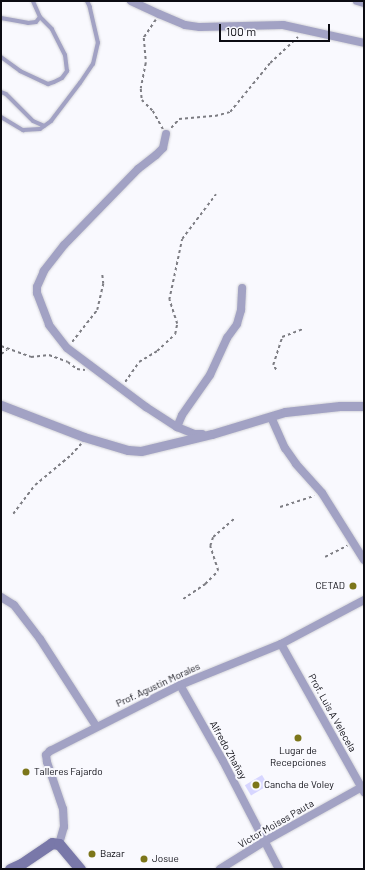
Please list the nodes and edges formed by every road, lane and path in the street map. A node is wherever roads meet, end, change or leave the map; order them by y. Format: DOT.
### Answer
graph roads {
  1 [pos="33,1"];
  2 [pos="87,1"];
  3 [pos="131,1"];
  4 [pos="357,1"];
  5 [pos="364,3"];
  6 [pos="158,14"];
  7 [pos="40,17"];
  8 [pos="1,18"];
  9 [pos="306,30"];
  10 [pos="364,43"];
  11 [pos="1,57"];
  12 [pos="1,92"];
  13 [pos="1,117"];
  14 [pos="44,126"];
  15 [pos="166,134"];
  16 [pos="216,194"];
  17 [pos="102,274"];
  18 [pos="242,288"];
  19 [pos="303,328"];
  20 [pos="1,346"];
  21 [pos="67,348"];
  22 [pos="8,349"];
  23 [pos="1,354"];
  24 [pos="90,366"];
  25 [pos="276,370"];
  26 [pos="122,387"];
  27 [pos="1,405"];
  28 [pos="364,406"];
  29 [pos="272,416"];
  30 [pos="177,427"];
  31 [pos="212,434"];
  32 [pos="84,437"];
  33 [pos="322,493"];
  34 [pos="280,507"];
  35 [pos="13,514"];
  36 [pos="235,518"];
  37 [pos="354,542"];
  38 [pos="325,557"];
  39 [pos="364,560"];
  40 [pos="1,597"];
  41 [pos="183,599"];
  42 [pos="364,600"];
  43 [pos="281,644"];
  44 [pos="180,685"];
  45 [pos="96,726"];
  46 [pos="363,789"];
  47 [pos="265,841"];
  48 [pos="59,844"];
  49 [pos="10,869"];
  50 [pos="80,869"];
  51 [pos="220,869"];
  52 [pos="279,869"];
  1 -- 7 [label="lane"];
  2 -- 14 [label="lane"];
  3 -- 6 [label="street"];
  4 -- 5 [label="street"];
  6 -- 9 [label="street"];
  6 -- 15 [label="path"];
  7 -- 8 [label="lane"];
  7 -- 11 [label="lane"];
  9 -- 10 [label="street"];
  9 -- 15 [label="path"];
  12 -- 14 [label="lane"];
  13 -- 14 [label="lane"];
  15 -- 21 [label="street"];
  16 -- 26 [label="path"];
  17 -- 21 [label="path"];
  18 -- 30 [label="street"];
  19 -- 25 [label="path"];
  20 -- 22 [label="path"];
  21 -- 24 [label="street"];
  22 -- 23 [label="path"];
  22 -- 24 [label="path"];
  24 -- 26 [label="street"];
  26 -- 30 [label="street"];
  27 -- 32 [label="street"];
  28 -- 29 [label="street"];
  29 -- 31 [label="street"];
  29 -- 33 [label="street"];
  30 -- 31 [label="street"];
  31 -- 32 [label="street"];
  32 -- 35 [label="path"];
  33 -- 34 [label="path"];
  33 -- 37 [label="street"];
  36 -- 41 [label="path"];
  37 -- 38 [label="path"];
  37 -- 39 [label="street"];
  40 -- 45 [label="street"];
  42 -- 43 [label="street, Prof. Agustin Morales"];
  43 -- 44 [label="street, Prof. Agustin Morales"];
  43 -- 46 [label="street, Prof. Luis A Velecela"];
  44 -- 45 [label="street, Prof. Agustin Morales"];
  44 -- 47 [label="street, Alfredo Zhañay"];
  45 -- 48 [label="street, Prof. Agustin Morales"];
  46 -- 47 [label="street, Victor Moises Pauta"];
  47 -- 51 [label="street, Victor Moises Pauta"];
  47 -- 52 [label="street, Alfredo Zhañay"];
  48 -- 49 [label="main road"];
  48 -- 50 [label="main road"];
}
